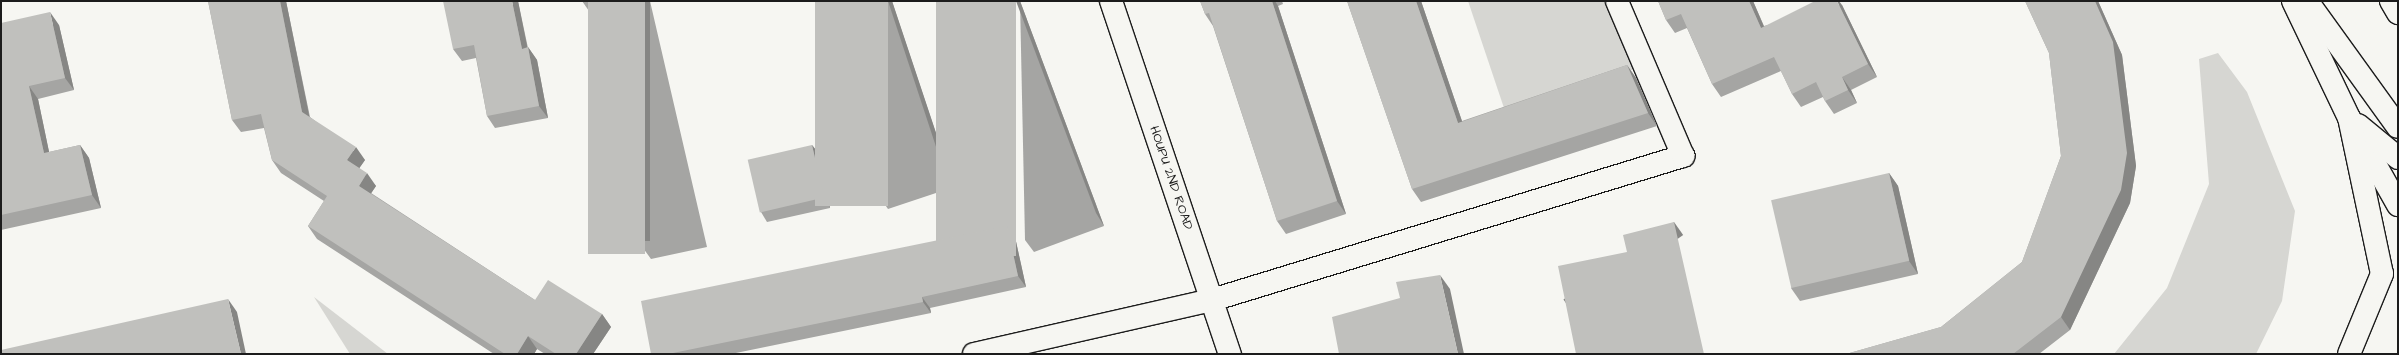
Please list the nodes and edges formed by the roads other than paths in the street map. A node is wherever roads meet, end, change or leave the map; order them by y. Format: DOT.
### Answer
graph roads {
  1 [pos="1111,1"];
  2 [pos="1617,1"];
  3 [pos="2293,1"];
  4 [pos="2307,1"];
  5 [pos="2391,1"];
  6 [pos="2398,13"];
  7 [pos="2349,118"];
  8 [pos="2398,127"];
  9 [pos="2398,158"];
  10 [pos="2398,206"];
  11 [pos="1212,300"];
  12 [pos="974,354"];
  13 [pos="1230,354"];
  14 [pos="2349,354"];
  1 -- 11 [label="main road, HOUPU 2ND ROAD"];
  2 -- 11 [label="main road"];
  3 -- 7 [label="main road"];
  4 -- 8 [label="main road"];
  5 -- 6 [label="main road"];
  7 -- 9 [label="main road"];
  7 -- 10 [label="main road"];
  7 -- 14 [label="main road"];
  11 -- 12 [label="main road"];
  11 -- 13 [label="main road, HOUPU 2ND ROAD"];
}
